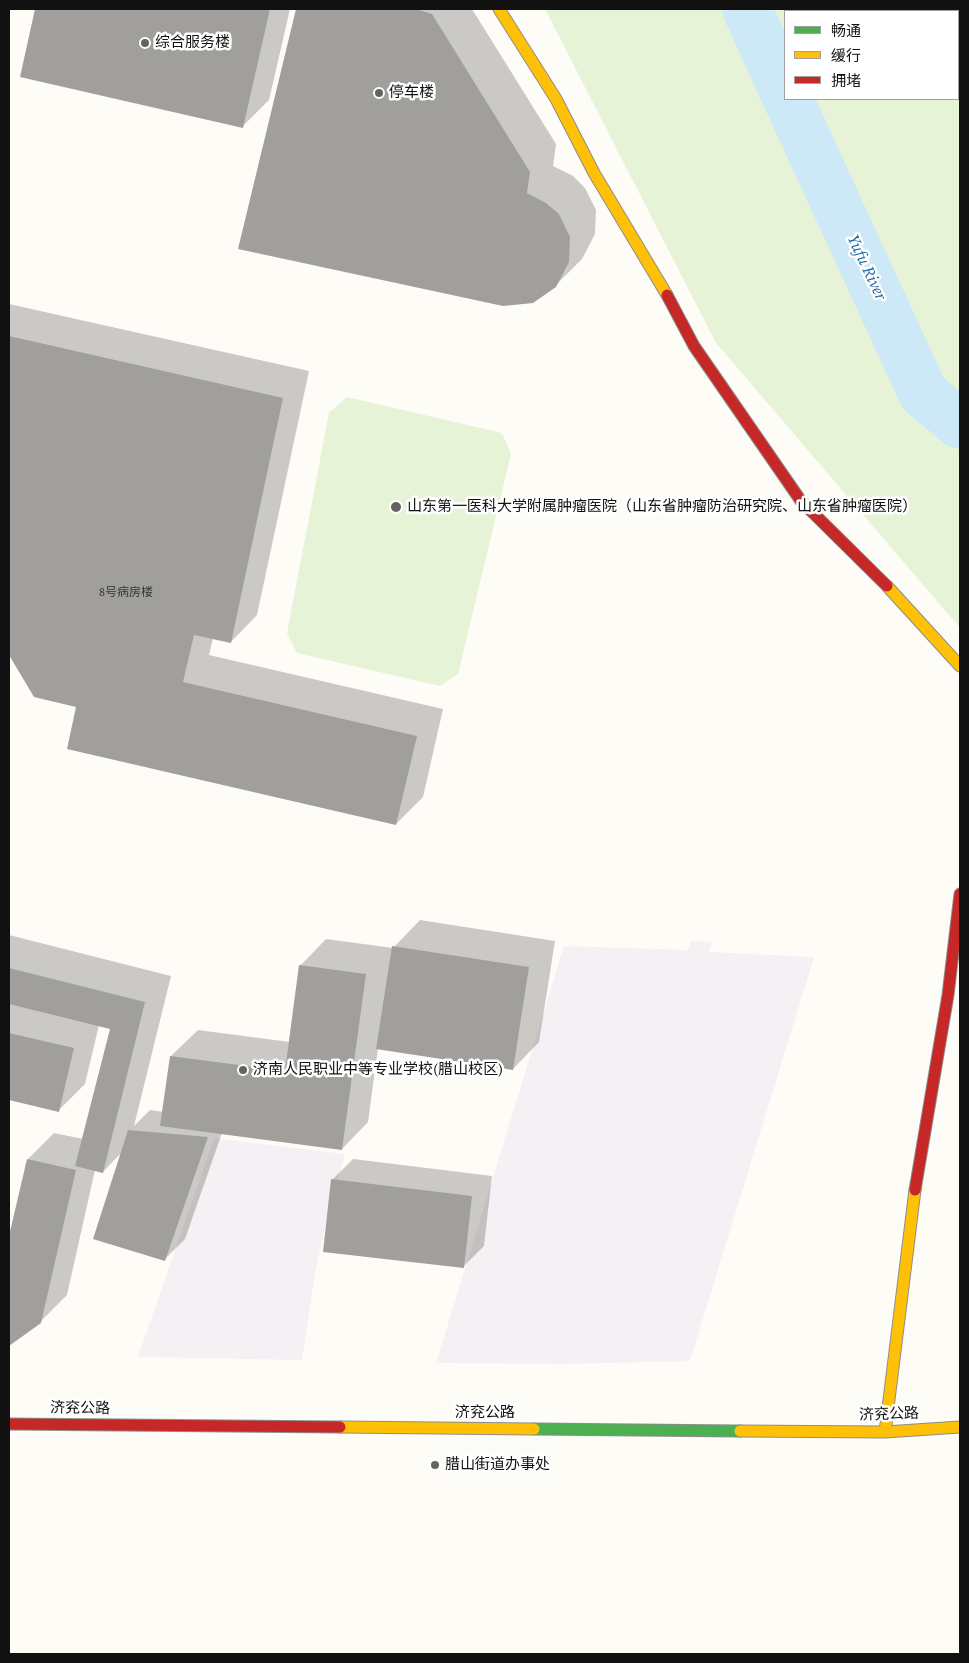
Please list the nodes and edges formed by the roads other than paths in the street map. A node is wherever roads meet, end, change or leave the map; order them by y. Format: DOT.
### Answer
graph roads {
  1 [pos="499,9"];
  2 [pos="960,666"];
  3 [pos="960,894"];
  4 [pos="9,1424"];
  5 [pos="960,1427"];
  6 [pos="885,1432"];
  1 -- 2 [label="street"];
  3 -- 6 [label="street"];
  4 -- 6 [label="street, 济兖公路"];
  5 -- 6 [label="street, 济兖公路"];
}
